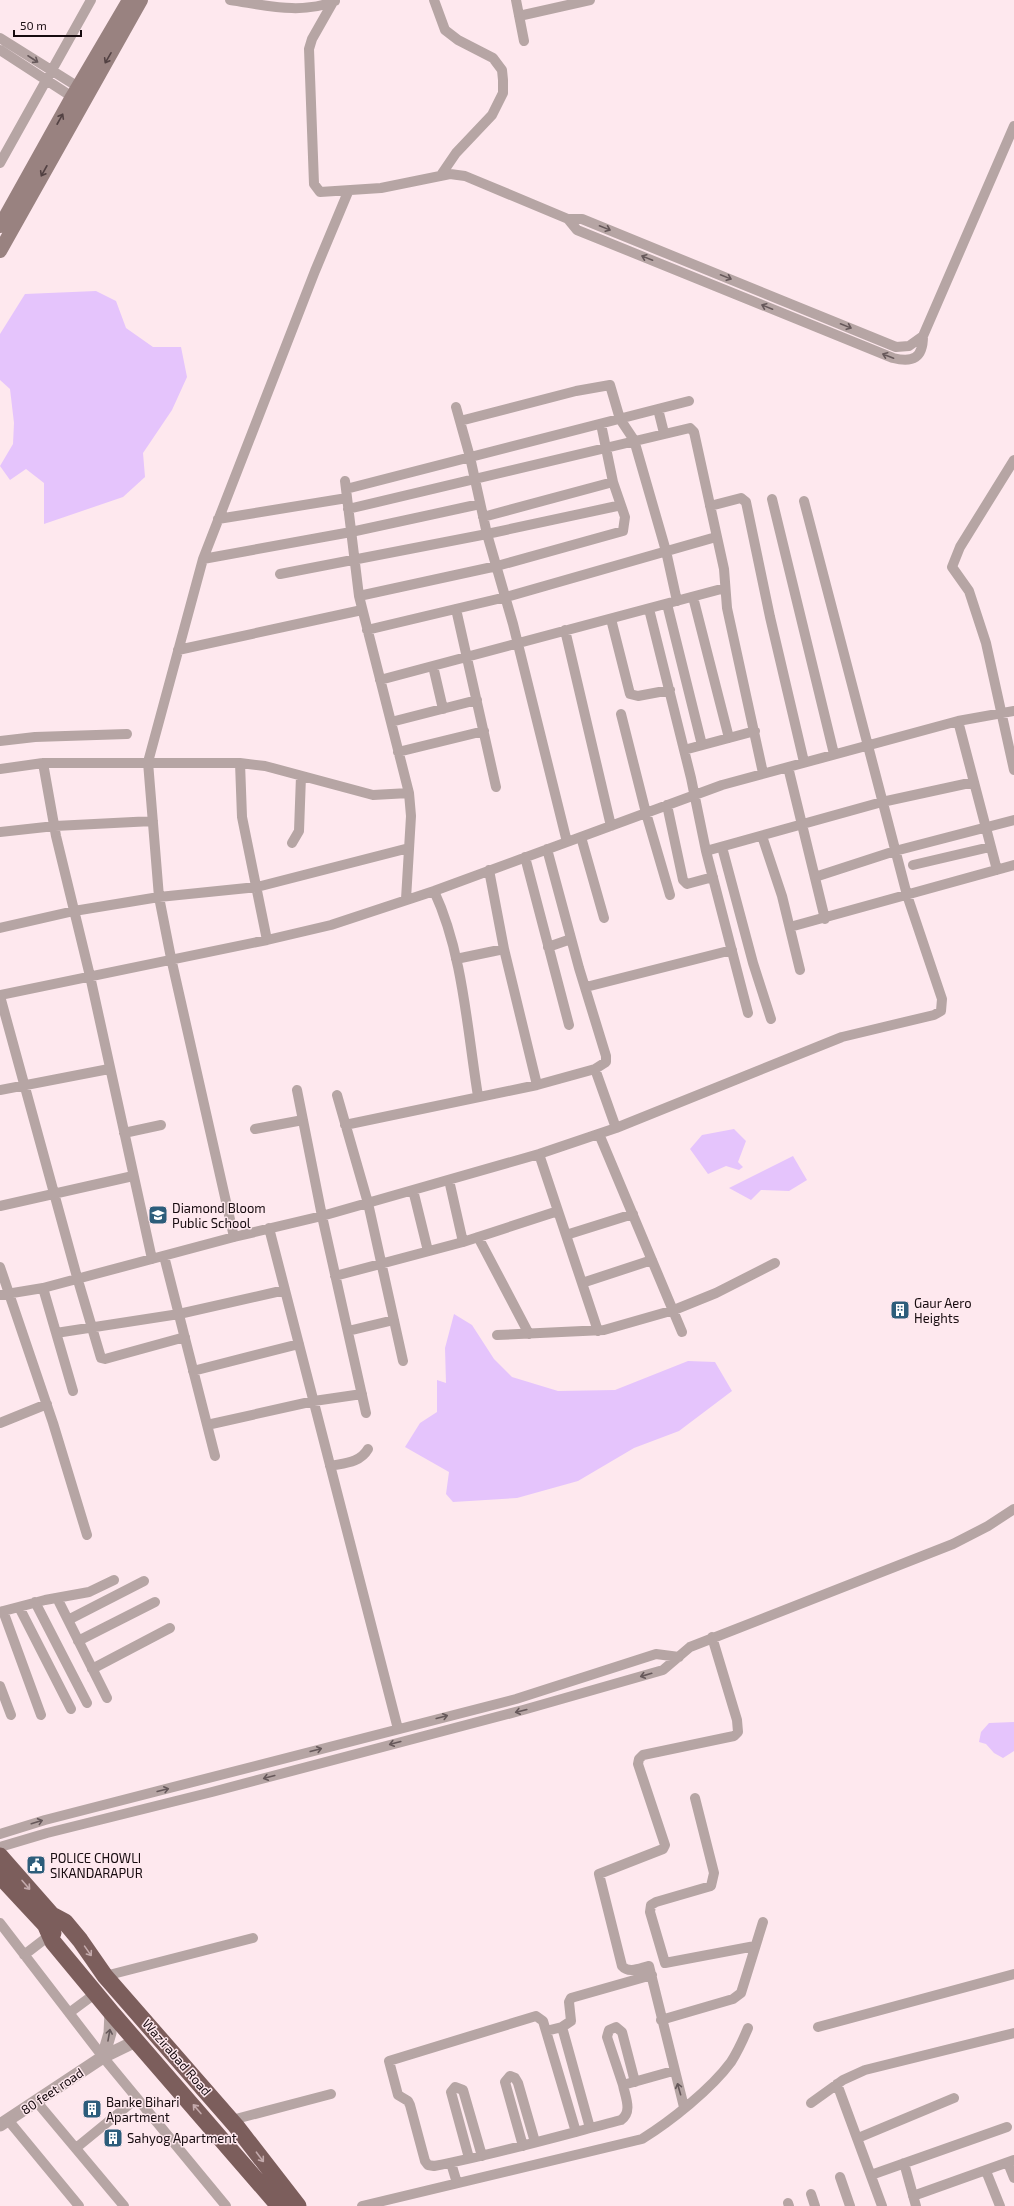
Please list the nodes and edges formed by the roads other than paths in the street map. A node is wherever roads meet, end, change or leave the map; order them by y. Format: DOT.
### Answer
graph roads {
  1 [pos="90,0"];
  2 [pos="129,0"];
  3 [pos="141,0"];
  4 [pos="230,0"];
  5 [pos="434,0"];
  6 [pos="516,0"];
  7 [pos="590,0"];
  8 [pos="335,1"];
  9 [pos="568,2"];
  10 [pos="519,16"];
  11 [pos="0,38"];
  12 [pos="524,41"];
  13 [pos="0,50"];
  14 [pos="49,75"];
  15 [pos="80,95"];
  16 [pos="1014,126"];
  17 [pos="0,163"];
  18 [pos="441,175"];
  19 [pos="348,192"];
  20 [pos="568,219"];
  21 [pos="0,226"];
  22 [pos="0,251"];
  23 [pos="923,336"];
  24 [pos="903,348"];
  25 [pos="910,360"];
  26 [pos="689,401"];
  27 [pos="456,407"];
  28 [pos="658,409"];
  29 [pos="620,419"];
  30 [pos="460,421"];
  31 [pos="601,424"];
  32 [pos="664,433"];
  33 [pos="634,440"];
  34 [pos="606,447"];
  35 [pos="470,457"];
  36 [pos="1014,460"];
  37 [pos="474,479"];
  38 [pos="613,482"];
  39 [pos="346,490"];
  40 [pos="772,499"];
  41 [pos="804,502"];
  42 [pos="480,504"];
  43 [pos="617,506"];
  44 [pos="710,506"];
  45 [pos="348,509"];
  46 [pos="483,517"];
  47 [pos="218,519"];
  48 [pos="351,532"];
  49 [pos="487,534"];
  50 [pos="716,537"];
  51 [pos="666,551"];
  52 [pos="203,559"];
  53 [pos="354,560"];
  54 [pos="497,566"];
  55 [pos="280,574"];
  56 [pos="725,588"];
  57 [pos="359,596"];
  58 [pos="506,597"];
  59 [pos="693,597"];
  60 [pos="677,601"];
  61 [pos="667,604"];
  62 [pos="456,609"];
  63 [pos="649,609"];
  64 [pos="362,610"];
  65 [pos="611,618"];
  66 [pos="367,630"];
  67 [pos="565,630"];
  68 [pos="518,644"];
  69 [pos="178,650"];
  70 [pos="467,657"];
  71 [pos="432,666"];
  72 [pos="380,680"];
  73 [pos="670,690"];
  74 [pos="477,700"];
  75 [pos="442,709"];
  76 [pos="1014,711"];
  77 [pos="1002,713"];
  78 [pos="621,714"];
  79 [pos="958,721"];
  80 [pos="390,722"];
  81 [pos="484,731"];
  82 [pos="755,731"];
  83 [pos="127,734"];
  84 [pos="729,738"];
  85 [pos="0,741"];
  86 [pos="868,744"];
  87 [pos="702,745"];
  88 [pos="684,750"];
  89 [pos="398,752"];
  90 [pos="834,754"];
  91 [pos="148,762"];
  92 [pos="804,762"];
  93 [pos="43,763"];
  94 [pos="240,763"];
  95 [pos="788,767"];
  96 [pos="0,769"];
  97 [pos="1014,770"];
  98 [pos="763,773"];
  99 [pos="301,776"];
  100 [pos="974,782"];
  101 [pos="496,787"];
  102 [pos="409,793"];
  103 [pos="694,796"];
  104 [pos="882,802"];
  105 [pos="667,805"];
  106 [pos="646,813"];
  107 [pos="1014,820"];
  108 [pos="153,821"];
  109 [pos="803,824"];
  110 [pos="54,826"];
  111 [pos="611,826"];
  112 [pos="986,827"];
  113 [pos="0,832"];
  114 [pos="762,836"];
  115 [pos="581,837"];
  116 [pos="567,842"];
  117 [pos="292,843"];
  118 [pos="722,847"];
  119 [pos="990,847"];
  120 [pos="409,848"];
  121 [pos="547,849"];
  122 [pos="706,851"];
  123 [pos="895,851"];
  124 [pos="525,857"];
  125 [pos="914,865"];
  126 [pos="1014,865"];
  127 [pos="489,870"];
  128 [pos="997,870"];
  129 [pos="815,877"];
  130 [pos="713,878"];
  131 [pos="257,887"];
  132 [pos="434,890"];
  133 [pos="670,895"];
  134 [pos="907,895"];
  135 [pos="159,896"];
  136 [pos="406,899"];
  137 [pos="74,911"];
  138 [pos="604,918"];
  139 [pos="825,919"];
  140 [pos="790,927"];
  141 [pos="0,928"];
  142 [pos="571,939"];
  143 [pos="267,940"];
  144 [pos="548,947"];
  145 [pos="504,949"];
  146 [pos="732,950"];
  147 [pos="171,958"];
  148 [pos="456,959"];
  149 [pos="800,970"];
  150 [pos="90,976"];
  151 [pos="586,987"];
  152 [pos="0,996"];
  153 [pos="748,1013"];
  154 [pos="771,1019"];
  155 [pos="569,1025"];
  156 [pos="109,1068"];
  157 [pos="595,1069"];
  158 [pos="24,1085"];
  159 [pos="537,1085"];
  160 [pos="0,1090"];
  161 [pos="297,1090"];
  162 [pos="336,1096"];
  163 [pos="478,1096"];
  164 [pos="303,1120"];
  165 [pos="161,1125"];
  166 [pos="345,1125"];
  167 [pos="616,1128"];
  168 [pos="255,1129"];
  169 [pos="124,1133"];
  170 [pos="599,1134"];
  171 [pos="539,1154"];
  172 [pos="133,1176"];
  173 [pos="449,1180"];
  174 [pos="413,1190"];
  175 [pos="54,1193"];
  176 [pos="368,1203"];
  177 [pos="0,1206"];
  178 [pos="558,1212"];
  179 [pos="633,1214"];
  180 [pos="322,1216"];
  181 [pos="270,1228"];
  182 [pos="566,1235"];
  183 [pos="234,1237"];
  184 [pos="478,1237"];
  185 [pos="463,1242"];
  186 [pos="428,1250"];
  187 [pos="164,1256"];
  188 [pos="152,1259"];
  189 [pos="652,1260"];
  190 [pos="382,1264"];
  191 [pos="775,1264"];
  192 [pos="0,1267"];
  193 [pos="336,1276"];
  194 [pos="77,1277"];
  195 [pos="582,1283"];
  196 [pos="43,1288"];
  197 [pos="285,1290"];
  198 [pos="4,1295"];
  199 [pos="674,1310"];
  200 [pos="179,1314"];
  201 [pos="394,1320"];
  202 [pos="93,1327"];
  203 [pos="348,1331"];
  204 [pos="598,1331"];
  205 [pos="682,1332"];
  206 [pos="56,1333"];
  207 [pos="529,1334"];
  208 [pos="498,1335"];
  209 [pos="185,1338"];
  210 [pos="299,1344"];
  211 [pos="403,1360"];
  212 [pos="193,1371"];
  213 [pos="74,1391"];
  214 [pos="362,1394"];
  215 [pos="314,1401"];
  216 [pos="47,1404"];
  217 [pos="366,1413"];
  218 [pos="0,1423"];
  219 [pos="207,1425"];
  220 [pos="368,1449"];
  221 [pos="215,1456"];
  222 [pos="330,1466"];
  223 [pos="1014,1509"];
  224 [pos="87,1535"];
  225 [pos="114,1580"];
  226 [pos="144,1581"];
  227 [pos="57,1598"];
  228 [pos="35,1602"];
  229 [pos="155,1602"];
  230 [pos="19,1607"];
  231 [pos="1,1612"];
  232 [pos="68,1620"];
  233 [pos="170,1628"];
  234 [pos="712,1637"];
  235 [pos="78,1641"];
  236 [pos="679,1657"];
  237 [pos="92,1669"];
  238 [pos="0,1686"];
  239 [pos="107,1698"];
  240 [pos="87,1703"];
  241 [pos="70,1709"];
  242 [pos="11,1715"];
  243 [pos="42,1715"];
  244 [pos="398,1729"];
  245 [pos="351,1741"];
  246 [pos="354,1754"];
  247 [pos="695,1798"];
  248 [pos="0,1834"];
  249 [pos="0,1846"];
  250 [pos="0,1856"];
  251 [pos="0,1876"];
  252 [pos="763,1922"];
  253 [pos="0,1923"];
  254 [pos="49,1925"];
  255 [pos="253,1938"];
  256 [pos="755,1946"];
  257 [pos="24,1955"];
  258 [pos="665,1963"];
  259 [pos="650,1970"];
  260 [pos="1014,1974"];
  261 [pos="105,1976"];
  262 [pos="96,1993"];
  263 [pos="111,2012"];
  264 [pos="69,2013"];
  265 [pos="661,2020"];
  266 [pos="562,2027"];
  267 [pos="818,2027"];
  268 [pos="748,2028"];
  269 [pos="546,2031"];
  270 [pos="1014,2033"];
  271 [pos="136,2041"];
  272 [pos="103,2057"];
  273 [pos="674,2071"];
  274 [pos="635,2082"];
  275 [pos="837,2084"];
  276 [pos="623,2085"];
  277 [pos="331,2094"];
  278 [pos="954,2098"];
  279 [pos="136,2099"];
  280 [pos="36,2101"];
  281 [pos="811,2103"];
  282 [pos="684,2107"];
  283 [pos="4,2123"];
  284 [pos="234,2123"];
  285 [pos="1007,2127"];
  286 [pos="590,2128"];
  287 [pos="576,2132"];
  288 [pos="858,2138"];
  289 [pos="535,2142"];
  290 [pos="523,2146"];
  291 [pos="76,2148"];
  292 [pos="482,2156"];
  293 [pos="469,2158"];
  294 [pos="1011,2162"];
  295 [pos="451,2163"];
  296 [pos="904,2163"];
  297 [pos="986,2171"];
  298 [pos="871,2175"];
  299 [pos="840,2177"];
  300 [pos="1014,2178"];
  301 [pos="456,2183"];
  302 [pos="811,2194"];
  303 [pos="913,2196"];
  304 [pos="80,2206"];
  305 [pos="124,2206"];
  306 [pos="226,2206"];
  307 [pos="280,2206"];
  308 [pos="298,2206"];
  309 [pos="362,2206"];
  310 [pos="815,2206"];
  311 [pos="850,2206"];
  312 [pos="882,2206"];
  313 [pos="916,2206"];
  314 [pos="1000,2206"];
  1 -- 14 [label="street"];
  2 -- 15 [label="main road"];
  3 -- 15 [label="main road, one-way"];
  4 -- 8 [label="street"];
  5 -- 18 [label="street"];
  6 -- 10 [label="street"];
  7 -- 9 [label="street"];
  8 -- 19 [label="street"];
  9 -- 10 [label="street"];
  10 -- 12 [label="street"];
  11 -- 14 [label="street, one-way"];
  13 -- 14 [label="street"];
  14 -- 15 [label="street"];
  14 -- 17 [label="street"];
  21 -- 15 [label="main road, one-way"];
  15 -- 22 [label="main road, one-way"];
  16 -- 23 [label="street"];
  18 -- 19 [label="street"];
  18 -- 20 [label="street"];
  19 -- 47 [label="street"];
  20 -- 24 [label="street, one-way"];
  25 -- 20 [label="street, one-way"];
  23 -- 24 [label="street"];
  23 -- 25 [label="street"];
  24 -- 25 [label="street"];
  26 -- 28 [label="street"];
  27 -- 30 [label="street"];
  28 -- 29 [label="street"];
  28 -- 32 [label="street"];
  29 -- 30 [label="street"];
  29 -- 31 [label="street"];
  29 -- 33 [label="street"];
  30 -- 35 [label="street"];
  31 -- 34 [label="street"];
  31 -- 35 [label="street"];
  32 -- 33 [label="street"];
  32 -- 44 [label="street"];
  33 -- 34 [label="street"];
  33 -- 51 [label="street"];
  34 -- 37 [label="street"];
  34 -- 38 [label="street"];
  35 -- 37 [label="street"];
  35 -- 39 [label="street"];
  36 -- 77 [label="street"];
  37 -- 42 [label="street"];
  37 -- 45 [label="street"];
  38 -- 46 [label="street"];
  38 -- 54 [label="street"];
  39 -- 45 [label="street"];
  39 -- 47 [label="street"];
  40 -- 90 [label="street"];
  41 -- 86 [label="street"];
  42 -- 46 [label="street"];
  42 -- 48 [label="street"];
  43 -- 49 [label="street"];
  44 -- 50 [label="street"];
  44 -- 92 [label="street"];
  45 -- 48 [label="street"];
  46 -- 49 [label="street"];
  47 -- 52 [label="street"];
  48 -- 52 [label="street"];
  48 -- 53 [label="street"];
  49 -- 53 [label="street"];
  49 -- 54 [label="street"];
  50 -- 51 [label="street"];
  50 -- 56 [label="street"];
  51 -- 58 [label="street"];
  51 -- 60 [label="street"];
  52 -- 69 [label="street"];
  53 -- 55 [label="street"];
  53 -- 57 [label="street"];
  54 -- 57 [label="street"];
  54 -- 58 [label="street"];
  56 -- 59 [label="street"];
  56 -- 82 [label="street"];
  57 -- 64 [label="street"];
  58 -- 62 [label="street"];
  58 -- 68 [label="street"];
  59 -- 60 [label="street"];
  59 -- 84 [label="street"];
  60 -- 61 [label="street"];
  61 -- 63 [label="street"];
  61 -- 87 [label="street"];
  62 -- 66 [label="street"];
  62 -- 70 [label="street"];
  63 -- 65 [label="street"];
  63 -- 73 [label="street"];
  64 -- 66 [label="street"];
  64 -- 69 [label="street"];
  65 -- 67 [label="street"];
  65 -- 73 [label="street"];
  66 -- 72 [label="street"];
  67 -- 68 [label="street"];
  67 -- 111 [label="street"];
  68 -- 70 [label="street"];
  68 -- 116 [label="street"];
  69 -- 91 [label="street"];
  70 -- 71 [label="street"];
  70 -- 74 [label="street"];
  71 -- 72 [label="street"];
  71 -- 75 [label="street"];
  72 -- 80 [label="street"];
  73 -- 88 [label="street"];
  74 -- 75 [label="street"];
  74 -- 81 [label="street"];
  75 -- 80 [label="street"];
  76 -- 77 [label="street"];
  77 -- 79 [label="street"];
  77 -- 97 [label="street"];
  78 -- 106 [label="street"];
  79 -- 86 [label="street"];
  79 -- 100 [label="street"];
  80 -- 89 [label="street"];
  81 -- 89 [label="street"];
  81 -- 101 [label="street"];
  82 -- 84 [label="street"];
  82 -- 98 [label="street"];
  83 -- 85 [label="street"];
  84 -- 87 [label="street"];
  86 -- 90 [label="street"];
  86 -- 104 [label="street"];
  87 -- 88 [label="street"];
  88 -- 103 [label="street"];
  89 -- 102 [label="street"];
  90 -- 92 [label="street"];
  91 -- 93 [label="street"];
  91 -- 94 [label="street"];
  91 -- 108 [label="street"];
  92 -- 95 [label="street"];
  93 -- 96 [label="street"];
  93 -- 110 [label="street"];
  94 -- 99 [label="street"];
  94 -- 131 [label="street"];
  95 -- 98 [label="street"];
  95 -- 109 [label="street"];
  98 -- 103 [label="street"];
  99 -- 102 [label="street"];
  99 -- 117 [label="street"];
  100 -- 104 [label="street"];
  100 -- 112 [label="street"];
  102 -- 120 [label="street"];
  103 -- 105 [label="street"];
  103 -- 122 [label="street"];
  104 -- 109 [label="street"];
  104 -- 123 [label="street"];
  105 -- 106 [label="street"];
  105 -- 130 [label="street"];
  106 -- 111 [label="street"];
  106 -- 133 [label="street"];
  107 -- 112 [label="street"];
  108 -- 110 [label="street"];
  108 -- 135 [label="street"];
  109 -- 114 [label="street"];
  109 -- 129 [label="street"];
  110 -- 113 [label="street"];
  110 -- 137 [label="street"];
  111 -- 115 [label="street"];
  112 -- 119 [label="street"];
  112 -- 123 [label="street"];
  114 -- 118 [label="street"];
  114 -- 140 [label="street"];
  115 -- 116 [label="street"];
  115 -- 138 [label="street"];
  116 -- 121 [label="street"];
  118 -- 122 [label="street"];
  118 -- 154 [label="street"];
  119 -- 125 [label="street"];
  119 -- 128 [label="street"];
  120 -- 131 [label="street"];
  120 -- 136 [label="street"];
  121 -- 124 [label="street"];
  121 -- 142 [label="street"];
  122 -- 130 [label="street"];
  123 -- 129 [label="street"];
  123 -- 134 [label="street"];
  124 -- 127 [label="street"];
  124 -- 144 [label="street"];
  126 -- 128 [label="street"];
  127 -- 132 [label="street"];
  127 -- 145 [label="street"];
  128 -- 134 [label="street"];
  129 -- 139 [label="street"];
  130 -- 146 [label="street"];
  131 -- 135 [label="street"];
  131 -- 143 [label="street"];
  132 -- 136 [label="street"];
  132 -- 148 [label="street"];
  134 -- 139 [label="street"];
  134 -- 167 [label="street"];
  135 -- 137 [label="street"];
  135 -- 147 [label="street"];
  136 -- 143 [label="street"];
  137 -- 141 [label="street"];
  137 -- 150 [label="street"];
  139 -- 140 [label="street"];
  140 -- 149 [label="street"];
  142 -- 144 [label="street"];
  142 -- 151 [label="street"];
  143 -- 147 [label="street"];
  144 -- 155 [label="street"];
  145 -- 148 [label="street"];
  145 -- 159 [label="street"];
  146 -- 151 [label="street"];
  146 -- 153 [label="street"];
  147 -- 150 [label="street"];
  147 -- 183 [label="street"];
  148 -- 163 [label="street"];
  150 -- 152 [label="street"];
  150 -- 156 [label="street"];
  151 -- 157 [label="street"];
  152 -- 158 [label="street"];
  156 -- 158 [label="street"];
  156 -- 169 [label="street"];
  157 -- 159 [label="street"];
  157 -- 167 [label="street"];
  158 -- 160 [label="street"];
  158 -- 175 [label="street"];
  159 -- 163 [label="street"];
  161 -- 164 [label="street"];
  162 -- 166 [label="street"];
  163 -- 166 [label="street"];
  164 -- 168 [label="street"];
  164 -- 180 [label="street"];
  165 -- 169 [label="street"];
  166 -- 176 [label="street"];
  167 -- 170 [label="street"];
  169 -- 172 [label="street"];
  170 -- 171 [label="street"];
  170 -- 179 [label="street"];
  171 -- 173 [label="street"];
  171 -- 178 [label="street"];
  172 -- 175 [label="street"];
  172 -- 188 [label="street"];
  173 -- 174 [label="street"];
  173 -- 185 [label="street"];
  174 -- 176 [label="street"];
  174 -- 186 [label="street"];
  175 -- 177 [label="street"];
  175 -- 194 [label="street"];
  176 -- 180 [label="street"];
  176 -- 190 [label="street"];
  178 -- 182 [label="street"];
  178 -- 184 [label="street"];
  179 -- 182 [label="street"];
  179 -- 189 [label="street"];
  180 -- 181 [label="street"];
  180 -- 193 [label="street"];
  181 -- 183 [label="street"];
  181 -- 197 [label="street"];
  182 -- 195 [label="street"];
  183 -- 187 [label="street"];
  184 -- 185 [label="street"];
  184 -- 207 [label="street"];
  185 -- 186 [label="street"];
  186 -- 190 [label="street"];
  187 -- 188 [label="street"];
  187 -- 200 [label="street"];
  188 -- 194 [label="street"];
  189 -- 195 [label="street"];
  189 -- 199 [label="street"];
  190 -- 193 [label="street"];
  190 -- 201 [label="street"];
  191 -- 199 [label="street"];
  192 -- 198 [label="street"];
  193 -- 203 [label="street"];
  194 -- 196 [label="street"];
  194 -- 202 [label="street"];
  195 -- 204 [label="street"];
  196 -- 198 [label="street"];
  196 -- 206 [label="street"];
  197 -- 200 [label="street"];
  197 -- 210 [label="street"];
  198 -- 216 [label="street"];
  199 -- 204 [label="street"];
  199 -- 205 [label="street"];
  200 -- 202 [label="street"];
  200 -- 209 [label="street"];
  201 -- 203 [label="street"];
  201 -- 211 [label="street"];
  202 -- 206 [label="street"];
  202 -- 209 [label="street"];
  203 -- 214 [label="street"];
  204 -- 207 [label="street"];
  206 -- 213 [label="street"];
  207 -- 208 [label="street"];
  209 -- 212 [label="street"];
  210 -- 212 [label="street"];
  210 -- 215 [label="street"];
  212 -- 219 [label="street"];
  214 -- 215 [label="street"];
  214 -- 217 [label="street"];
  215 -- 219 [label="street"];
  215 -- 222 [label="street"];
  216 -- 218 [label="street"];
  216 -- 224 [label="street"];
  219 -- 221 [label="street"];
  220 -- 222 [label="street"];
  222 -- 244 [label="street"];
  223 -- 234 [label="street"];
  225 -- 227 [label="street"];
  226 -- 232 [label="street"];
  227 -- 228 [label="street"];
  227 -- 232 [label="street"];
  228 -- 230 [label="street"];
  228 -- 240 [label="street"];
  229 -- 235 [label="street"];
  230 -- 231 [label="street"];
  230 -- 241 [label="street"];
  231 -- 243 [label="street"];
  232 -- 235 [label="street"];
  233 -- 237 [label="street"];
  234 -- 236 [label="street"];
  234 -- 259 [label="street"];
  235 -- 237 [label="street"];
  244 -- 236 [label="street, one-way"];
  236 -- 246 [label="street, one-way"];
  237 -- 239 [label="street"];
  238 -- 242 [label="street"];
  244 -- 245 [label="street"];
  245 -- 246 [label="street"];
  248 -- 245 [label="street, one-way"];
  246 -- 249 [label="street, one-way"];
  247 -- 258 [label="street"];
  250 -- 254 [label="highway, Wazirabad Road, one-way"];
  251 -- 254 [label="highway, Wazirabad Road"];
  252 -- 256 [label="street"];
  253 -- 257 [label="street"];
  254 -- 257 [label="street"];
  254 -- 261 [label="highway, Wazirabad Road, one-way"];
  254 -- 262 [label="highway, Wazirabad Road"];
  255 -- 261 [label="street"];
  256 -- 258 [label="street"];
  256 -- 265 [label="street"];
  257 -- 264 [label="street"];
  258 -- 259 [label="street"];
  259 -- 265 [label="street"];
  259 -- 266 [label="street"];
  260 -- 267 [label="street"];
  261 -- 284 [label="highway, Wazirabad Road"];
  262 -- 263 [label="highway, Wazirabad Road"];
  262 -- 264 [label="street"];
  263 -- 271 [label="highway, Wazirabad Road"];
  272 -- 263 [label="street, one-way"];
  264 -- 272 [label="street"];
  265 -- 273 [label="street"];
  266 -- 269 [label="street"];
  266 -- 286 [label="street"];
  268 -- 282 [label="street"];
  269 -- 287 [label="street"];
  269 -- 295 [label="street"];
  270 -- 275 [label="street"];
  271 -- 272 [label="street"];
  307 -- 271 [label="highway, Wazirabad Road, one-way"];
  272 -- 279 [label="street"];
  272 -- 280 [label="street, 80 feet road"];
  273 -- 274 [label="street"];
  282 -- 273 [label="street, one-way"];
  274 -- 276 [label="street"];
  274 -- 276 [label="street"];
  275 -- 281 [label="street"];
  275 -- 288 [label="street"];
  276 -- 286 [label="street"];
  277 -- 284 [label="street"];
  278 -- 288 [label="street"];
  279 -- 291 [label="street"];
  279 -- 306 [label="street"];
  280 -- 283 [label="street, 80 feet road"];
  280 -- 291 [label="street"];
  282 -- 301 [label="street"];
  283 -- 304 [label="street"];
  284 -- 308 [label="highway, Wazirabad Road, one-way"];
  285 -- 296 [label="street"];
  286 -- 287 [label="street"];
  287 -- 289 [label="street"];
  288 -- 298 [label="street"];
  289 -- 290 [label="street"];
  289 -- 290 [label="street"];
  290 -- 292 [label="street"];
  291 -- 305 [label="street"];
  292 -- 293 [label="street"];
  292 -- 293 [label="street"];
  293 -- 295 [label="street"];
  294 -- 297 [label="street"];
  294 -- 300 [label="street"];
  295 -- 301 [label="street"];
  296 -- 298 [label="street"];
  296 -- 303 [label="street"];
  297 -- 303 [label="street"];
  297 -- 314 [label="street"];
  298 -- 312 [label="street"];
  299 -- 311 [label="street"];
  301 -- 309 [label="street"];
  302 -- 310 [label="street"];
  303 -- 313 [label="street"];
}
